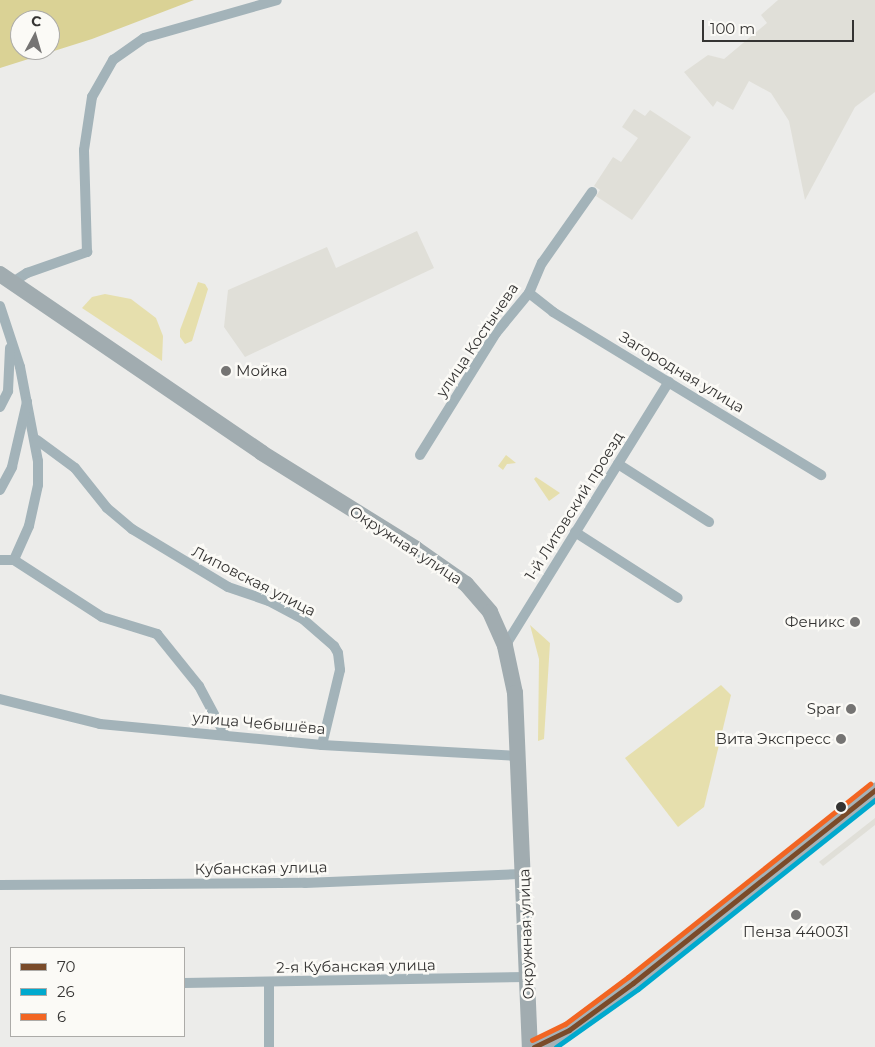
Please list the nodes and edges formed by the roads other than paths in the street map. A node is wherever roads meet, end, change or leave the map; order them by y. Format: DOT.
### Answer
graph roads {
  1 [pos="277,0"];
  2 [pos="592,192"];
  3 [pos="7,278"];
  4 [pos="529,293"];
  5 [pos="0,306"];
  6 [pos="10,342"];
  7 [pos="669,382"];
  8 [pos="27,401"];
  9 [pos="0,407"];
  10 [pos="37,440"];
  11 [pos="420,455"];
  12 [pos="618,464"];
  13 [pos="821,475"];
  14 [pos="0,490"];
  15 [pos="709,522"];
  16 [pos="575,532"];
  17 [pos="0,560"];
  18 [pos="14,560"];
  19 [pos="678,598"];
  20 [pos="506,646"];
  21 [pos="0,699"];
  22 [pos="224,735"];
  23 [pos="322,745"];
  24 [pos="518,756"];
  25 [pos="875,790"];
  26 [pos="523,874"];
  27 [pos="0,885"];
  28 [pos="528,978"];
  29 [pos="185,983"];
  30 [pos="269,983"];
  31 [pos="269,1047"];
  32 [pos="530,1047"];
  33 [pos="534,1047"];
  1 -- 3 [label="street"];
  2 -- 4 [label="street, улица Костычева"];
  3 -- 20 [label="main road, Окружная улица"];
  4 -- 7 [label="street, Загородная улица"];
  4 -- 11 [label="street, улица Костычева"];
  5 -- 6 [label="street"];
  6 -- 8 [label="street"];
  6 -- 9 [label="street"];
  7 -- 12 [label="street, 1-й Литовский проезд"];
  7 -- 13 [label="street, Загородная улица"];
  8 -- 10 [label="street"];
  8 -- 14 [label="street"];
  10 -- 18 [label="street"];
  10 -- 23 [label="street, Липовская улица"];
  12 -- 15 [label="street"];
  12 -- 16 [label="street, 1-й Литовский проезд"];
  16 -- 19 [label="street"];
  16 -- 20 [label="street, 1-й Литовский проезд"];
  17 -- 18 [label="street"];
  18 -- 22 [label="street"];
  20 -- 24 [label="main road, Окружная улица"];
  21 -- 22 [label="street, улица Чебышёва"];
  22 -- 23 [label="street, улица Чебышёва"];
  23 -- 24 [label="street, улица Чебышёва"];
  24 -- 26 [label="main road, Окружная улица"];
  25 -- 33 [label="main road"];
  26 -- 27 [label="street, Кубанская улица"];
  26 -- 28 [label="main road, Окружная улица"];
  28 -- 30 [label="street, 2-я Кубанская улица"];
  28 -- 32 [label="main road, Окружная улица"];
  29 -- 30 [label="street, 2-я Кубанская улица"];
  30 -- 31 [label="street"];
}
